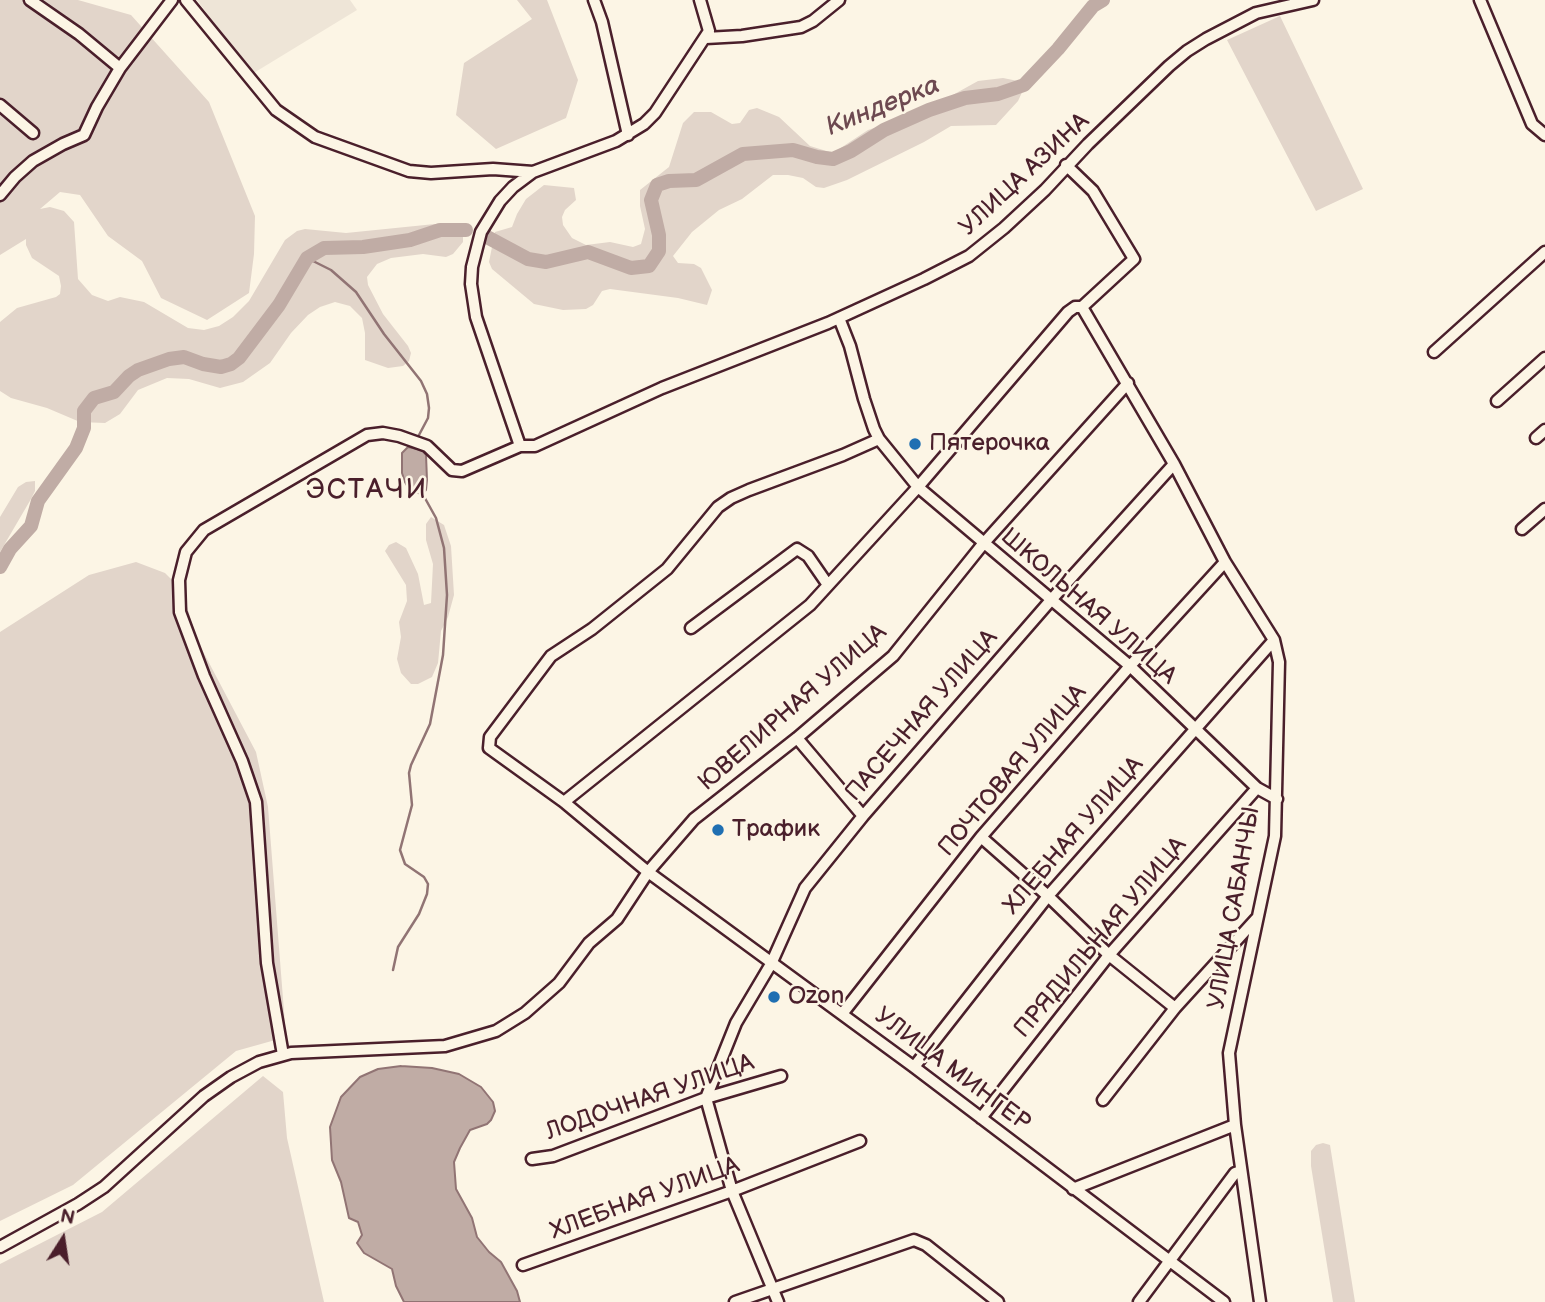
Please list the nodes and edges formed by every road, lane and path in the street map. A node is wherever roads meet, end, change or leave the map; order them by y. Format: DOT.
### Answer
graph roads {
  1 [pos="30,0"];
  2 [pos="172,0"];
  3 [pos="594,0"];
  4 [pos="700,0"];
  5 [pos="839,0"];
  6 [pos="1313,0"];
  7 [pos="1480,0"];
  8 [pos="189,4"];
  9 [pos="706,38"];
  10 [pos="120,68"];
  11 [pos="0,105"];
  12 [pos="33,133"];
  13 [pos="1545,134"];
  14 [pos="628,135"];
  15 [pos="1066,165"];
  16 [pos="533,172"];
  17 [pos="0,195"];
  18 [pos="1545,251"];
  19 [pos="1082,307"];
  20 [pos="839,318"];
  21 [pos="1434,352"];
  22 [pos="1545,358"];
  23 [pos="1128,383"];
  24 [pos="1497,401"];
  25 [pos="1545,430"];
  26 [pos="1536,438"];
  27 [pos="879,439"];
  28 [pos="520,446"];
  29 [pos="1174,464"];
  30 [pos="918,487"];
  31 [pos="1545,509"];
  32 [pos="1522,529"];
  33 [pos="983,544"];
  34 [pos="1225,562"];
  35 [pos="828,585"];
  36 [pos="1051,600"];
  37 [pos="691,628"];
  38 [pos="1274,640"];
  39 [pos="1130,666"];
  40 [pos="1195,730"];
  41 [pos="797,738"];
  42 [pos="1257,788"];
  43 [pos="1277,799"];
  44 [pos="564,803"];
  45 [pos="863,816"];
  46 [pos="981,837"];
  47 [pos="648,872"];
  48 [pos="1048,896"];
  49 [pos="1256,919"];
  50 [pos="1109,955"];
  51 [pos="771,964"];
  52 [pos="1175,1008"];
  53 [pos="842,1014"];
  54 [pos="283,1055"];
  55 [pos="915,1067"];
  56 [pos="781,1076"];
  57 [pos="706,1098"];
  58 [pos="1103,1100"];
  59 [pos="981,1118"];
  60 [pos="1235,1125"];
  61 [pos="860,1141"];
  62 [pos="532,1159"];
  63 [pos="1241,1171"];
  64 [pos="1073,1189"];
  65 [pos="732,1191"];
  66 [pos="0,1247"];
  67 [pos="1170,1261"];
  68 [pos="523,1265"];
  69 [pos="773,1287"];
  70 [pos="735,1302"];
  71 [pos="778,1302"];
  72 [pos="998,1302"];
  73 [pos="1139,1302"];
  74 [pos="1224,1302"];
  75 [pos="1259,1302"];
  1 -- 10 [label="street"];
  2 -- 10 [label="street"];
  3 -- 14 [label="street"];
  4 -- 9 [label="street"];
  5 -- 9 [label="street"];
  6 -- 15 [label="street, УЛИЦА АЗИНА"];
  7 -- 13 [label="street"];
  8 -- 16 [label="street"];
  9 -- 14 [label="street"];
  10 -- 17 [label="street"];
  11 -- 12 [label="street"];
  14 -- 16 [label="street"];
  15 -- 19 [label="street"];
  15 -- 20 [label="street, УЛИЦА АЗИНА"];
  16 -- 28 [label="street"];
  18 -- 21 [label="street"];
  19 -- 23 [label="street, УЛИЦА САБАНЧЫ"];
  19 -- 30 [label="street"];
  20 -- 27 [label="street, ШКОЛЬНАЯ УЛИЦА"];
  20 -- 28 [label="street, УЛИЦА АЗИНА"];
  22 -- 24 [label="street"];
  23 -- 29 [label="street, УЛИЦА САБАНЧЫ"];
  23 -- 33 [label="street, ЮВЕЛИРНАЯ УЛИЦА"];
  25 -- 26 [label="street"];
  27 -- 30 [label="street, ШКОЛЬНАЯ УЛИЦА"];
  27 -- 44 [label="street, УЛИЦА МИНГЕР"];
  28 -- 54 [label="street, УЛИЦА АЗИНА"];
  29 -- 34 [label="street, УЛИЦА САБАНЧЫ"];
  29 -- 36 [label="street, ПАСЕЧНАЯ УЛИЦА"];
  30 -- 33 [label="street, ШКОЛЬНАЯ УЛИЦА"];
  30 -- 35 [label="street"];
  31 -- 32 [label="street"];
  33 -- 36 [label="street, ШКОЛЬНАЯ УЛИЦА"];
  33 -- 41 [label="street, ЮВЕЛИРНАЯ УЛИЦА"];
  34 -- 38 [label="street, УЛИЦА САБАНЧЫ"];
  34 -- 39 [label="street, ПОЧТОВАЯ УЛИЦА"];
  35 -- 37 [label="street"];
  35 -- 44 [label="street"];
  36 -- 39 [label="street, ШКОЛЬНАЯ УЛИЦА"];
  36 -- 45 [label="street, ПАСЕЧНАЯ УЛИЦА"];
  38 -- 40 [label="street, ХЛЕБНАЯ УЛИЦА"];
  38 -- 43 [label="street, УЛИЦА САБАНЧЫ"];
  39 -- 40 [label="street, ШКОЛЬНАЯ УЛИЦА"];
  39 -- 46 [label="street, ПОЧТОВАЯ УЛИЦА"];
  40 -- 42 [label="street, ШКОЛЬНАЯ УЛИЦА"];
  40 -- 48 [label="street, ХЛЕБНАЯ УЛИЦА"];
  41 -- 45 [label="street"];
  41 -- 47 [label="street, ЮВЕЛИРНАЯ УЛИЦА"];
  42 -- 43 [label="street, ШКОЛЬНАЯ УЛИЦА"];
  42 -- 50 [label="street, ПРЯДИЛЬНАЯ УЛИЦА"];
  43 -- 49 [label="street, УЛИЦА САБАНЧЫ"];
  44 -- 47 [label="street, УЛИЦА МИНГЕР"];
  45 -- 51 [label="street, ПАСЕЧНАЯ УЛИЦА"];
  46 -- 48 [label="street"];
  46 -- 53 [label="street, ПОЧТОВАЯ УЛИЦА"];
  47 -- 51 [label="street, УЛИЦА МИНГЕР"];
  47 -- 54 [label="street, ЮВЕЛИРНАЯ УЛИЦА"];
  48 -- 50 [label="street"];
  48 -- 55 [label="street, ХЛЕБНАЯ УЛИЦА"];
  49 -- 52 [label="street"];
  49 -- 60 [label="street, УЛИЦА САБАНЧЫ"];
  50 -- 52 [label="street"];
  50 -- 59 [label="street, ПРЯДИЛЬНАЯ УЛИЦА"];
  51 -- 53 [label="street, УЛИЦА МИНГЕР"];
  51 -- 57 [label="street, ПАСЕЧНАЯ УЛИЦА"];
  52 -- 58 [label="street"];
  53 -- 55 [label="street, УЛИЦА МИНГЕР"];
  54 -- 66 [label="street, ЮВЕЛИРНАЯ УЛИЦА"];
  55 -- 59 [label="street, УЛИЦА МИНГЕР"];
  56 -- 57 [label="street, ЛОДОЧНАЯ УЛИЦА"];
  57 -- 62 [label="street, ЛОДОЧНАЯ УЛИЦА"];
  57 -- 65 [label="street"];
  59 -- 64 [label="street, УЛИЦА МИНГЕР"];
  60 -- 63 [label="street, УЛИЦА САБАНЧЫ"];
  60 -- 64 [label="street"];
  61 -- 65 [label="street, ХЛЕБНАЯ УЛИЦА"];
  63 -- 67 [label="street"];
  63 -- 75 [label="street, УЛИЦА САБАНЧЫ"];
  64 -- 67 [label="street, УЛИЦА МИНГЕР"];
  65 -- 68 [label="street, ХЛЕБНАЯ УЛИЦА"];
  65 -- 69 [label="street"];
  67 -- 73 [label="street"];
  67 -- 74 [label="street, УЛИЦА МИНГЕР"];
  69 -- 70 [label="street"];
  69 -- 71 [label="street"];
  69 -- 72 [label="street"];
}
